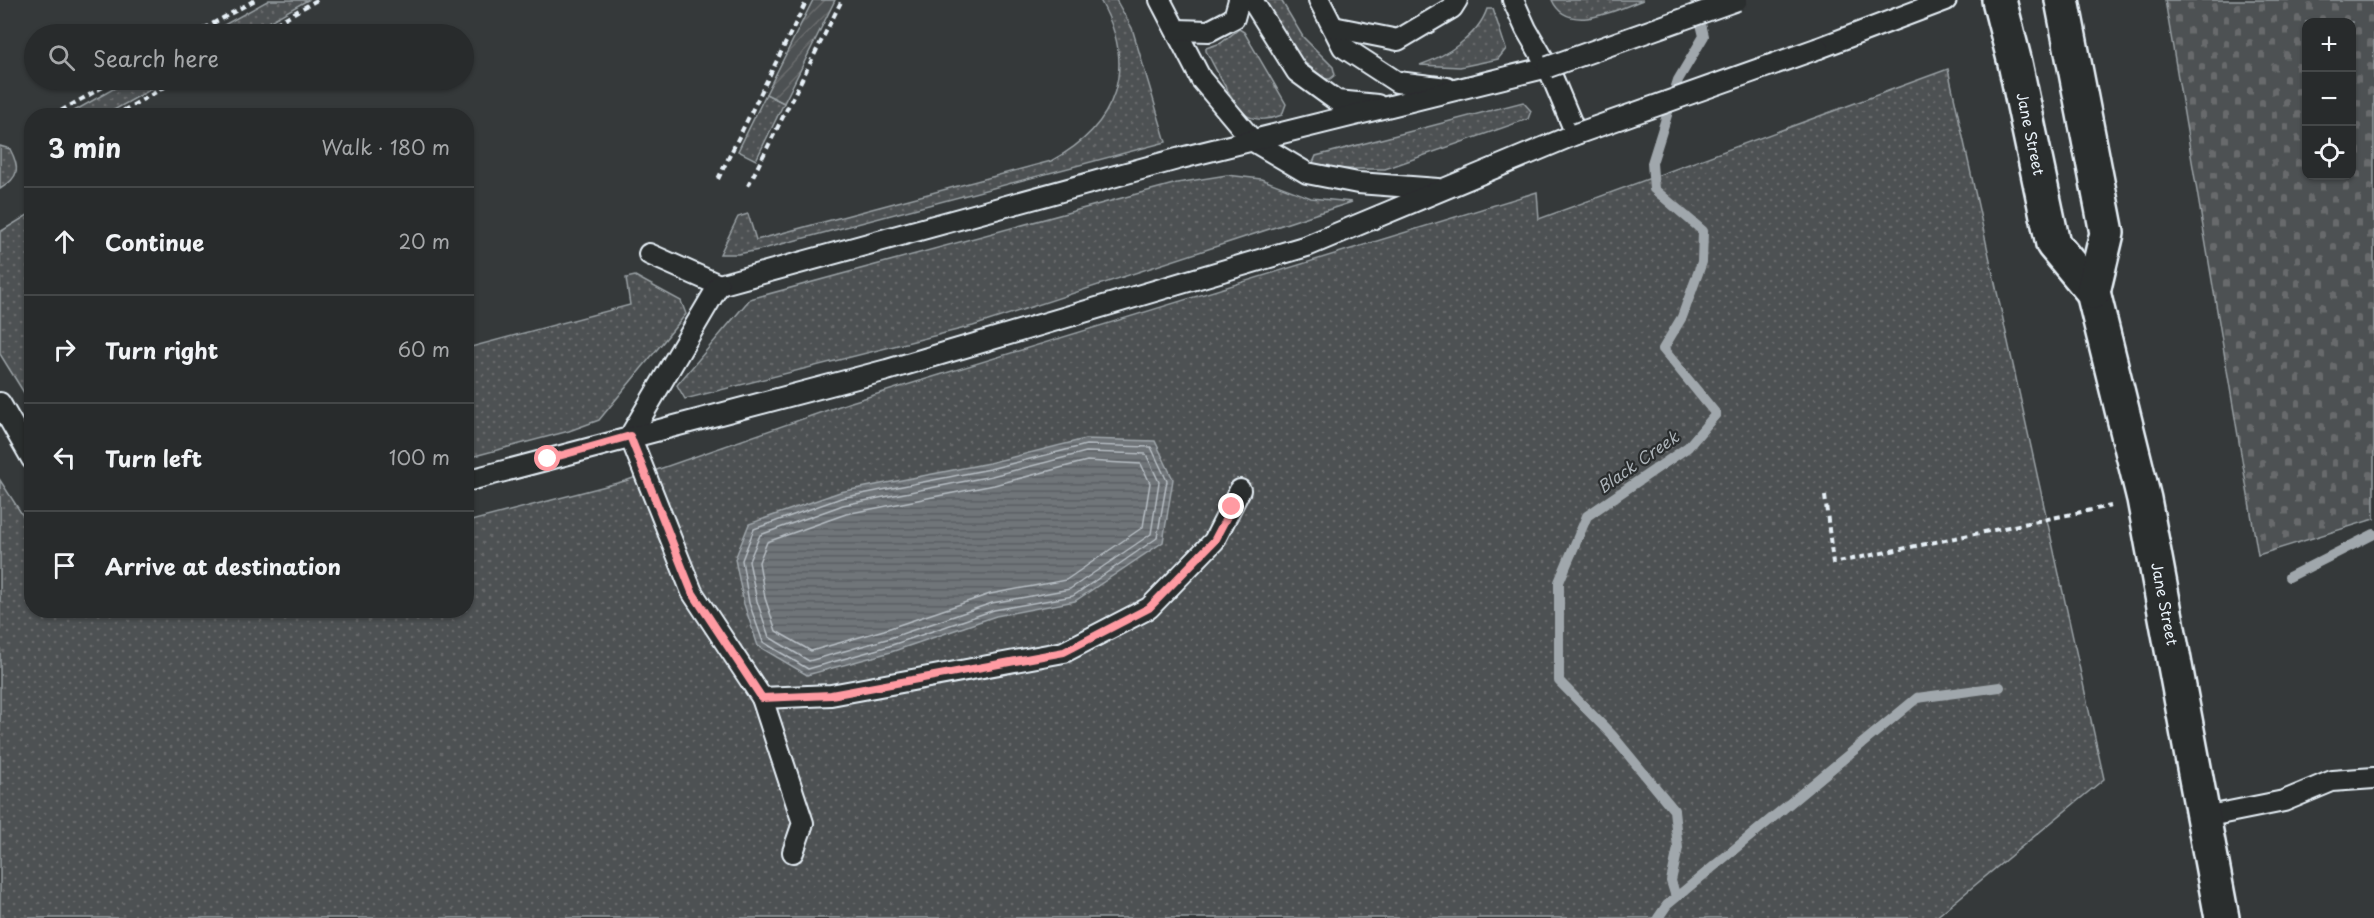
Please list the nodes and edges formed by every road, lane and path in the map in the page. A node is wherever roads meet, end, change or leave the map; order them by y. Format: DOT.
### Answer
graph roads {
  1 [pos="255,0"];
  2 [pos="317,0"];
  3 [pos="807,0"];
  4 [pos="842,0"];
  5 [pos="1160,0"];
  6 [pos="1239,0"];
  7 [pos="1252,0"];
  8 [pos="1319,0"];
  9 [pos="1457,0"];
  10 [pos="1513,0"];
  11 [pos="1737,0"];
  12 [pos="1946,0"];
  13 [pos="1999,0"];
  14 [pos="2062,0"];
  15 [pos="212,24"];
  16 [pos="275,24"];
  17 [pos="1333,27"];
  18 [pos="1177,30"];
  19 [pos="1548,67"];
  20 [pos="98,90"];
  21 [pos="160,90"];
  22 [pos="1458,90"];
  23 [pos="1392,106"];
  24 [pos="66,108"];
  25 [pos="128,108"];
  26 [pos="1576,134"];
  27 [pos="1253,141"];
  28 [pos="718,179"];
  29 [pos="748,186"];
  30 [pos="1444,190"];
  31 [pos="649,254"];
  32 [pos="719,285"];
  33 [pos="2093,292"];
  34 [pos="0,403"];
  35 [pos="630,436"];
  36 [pos="24,445"];
  37 [pos="474,479"];
  38 [pos="1240,490"];
  39 [pos="1825,496"];
  40 [pos="2144,499"];
  41 [pos="762,698"];
  42 [pos="2374,777"];
  43 [pos="2205,817"];
  44 [pos="793,852"];
  45 [pos="2222,918"];
  1 -- 15 [label="path"];
  2 -- 16 [label="path"];
  3 -- 28 [label="path"];
  4 -- 29 [label="path"];
  5 -- 18 [label="lane"];
  6 -- 18 [label="lane"];
  7 -- 23 [label="lane"];
  8 -- 17 [label="lane"];
  9 -- 17 [label="lane"];
  10 -- 19 [label="lane"];
  11 -- 19 [label="lane, bridge"];
  12 -- 26 [label="lane, bridge"];
  13 -- 33 [label="main road, Jane Street"];
  14 -- 33 [label="main road, Jane Street"];
  17 -- 22 [label="lane"];
  18 -- 27 [label="lane"];
  19 -- 22 [label="lane"];
  19 -- 26 [label="lane"];
  20 -- 24 [label="path"];
  21 -- 25 [label="path"];
  22 -- 23 [label="lane"];
  23 -- 27 [label="lane"];
  26 -- 30 [label="lane"];
  27 -- 30 [label="lane"];
  27 -- 32 [label="lane"];
  30 -- 35 [label="lane"];
  31 -- 32 [label="lane"];
  32 -- 35 [label="lane"];
  33 -- 40 [label="main road, Jane Street"];
  34 -- 36 [label="lane"];
  35 -- 37 [label="lane"];
  35 -- 41 [label="lane"];
  38 -- 41 [label="lane"];
  39 -- 40 [label="path"];
  40 -- 43 [label="main road, Jane Street"];
  41 -- 44 [label="lane"];
  42 -- 43 [label="lane"];
  43 -- 45 [label="main road, Jane Street"];
}
